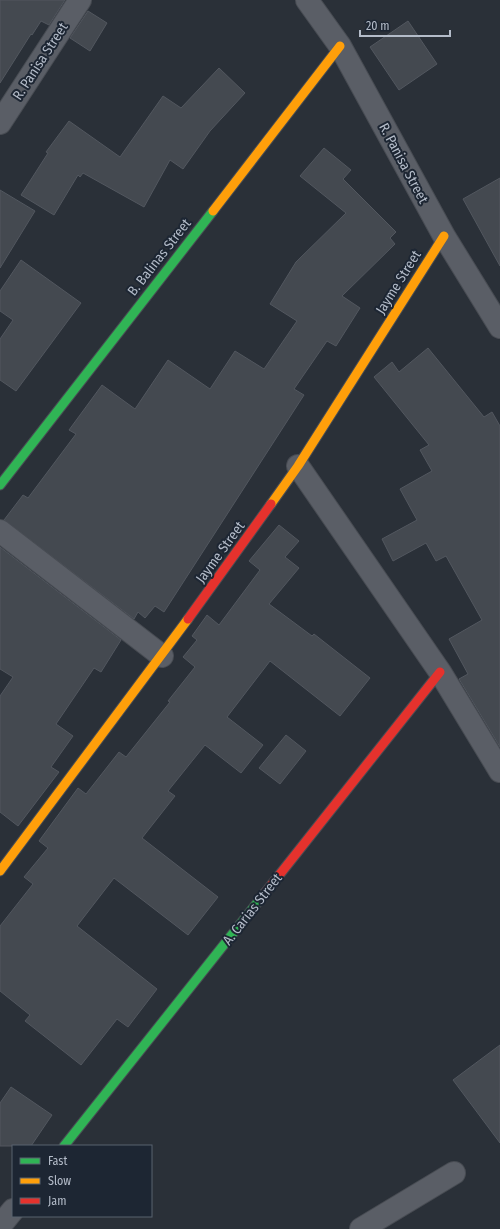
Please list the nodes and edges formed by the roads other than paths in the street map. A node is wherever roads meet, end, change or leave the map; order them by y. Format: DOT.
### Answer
graph roads {
  1 [pos="80,0"];
  2 [pos="306,0"];
  3 [pos="340,46"];
  4 [pos="0,123"];
  5 [pos="444,236"];
  6 [pos="500,327"];
  7 [pos="298,466"];
  8 [pos="0,486"];
  9 [pos="0,531"];
  10 [pos="162,656"];
  11 [pos="440,672"];
  12 [pos="500,771"];
  13 [pos="0,871"];
  14 [pos="65,1145"];
  15 [pos="454,1173"];
  16 [pos="12,1211"];
  17 [pos="0,1226"];
  18 [pos="361,1229"];
  1 -- 4 [label="street, R. Panisa Street"];
  2 -- 3 [label="street, R. Panisa Street"];
  3 -- 5 [label="street, R. Panisa Street"];
  3 -- 8 [label="street, B. Balinas Street"];
  5 -- 6 [label="street, R. Panisa Street"];
  5 -- 7 [label="street, Jayme Street"];
  7 -- 10 [label="street, Jayme Street"];
  7 -- 11 [label="street"];
  9 -- 10 [label="street"];
  10 -- 13 [label="street, Jayme Street"];
  11 -- 12 [label="street"];
  11 -- 14 [label="street, A. Carias Street"];
  15 -- 18 [label="street"];
  16 -- 17 [label="street"];
}
